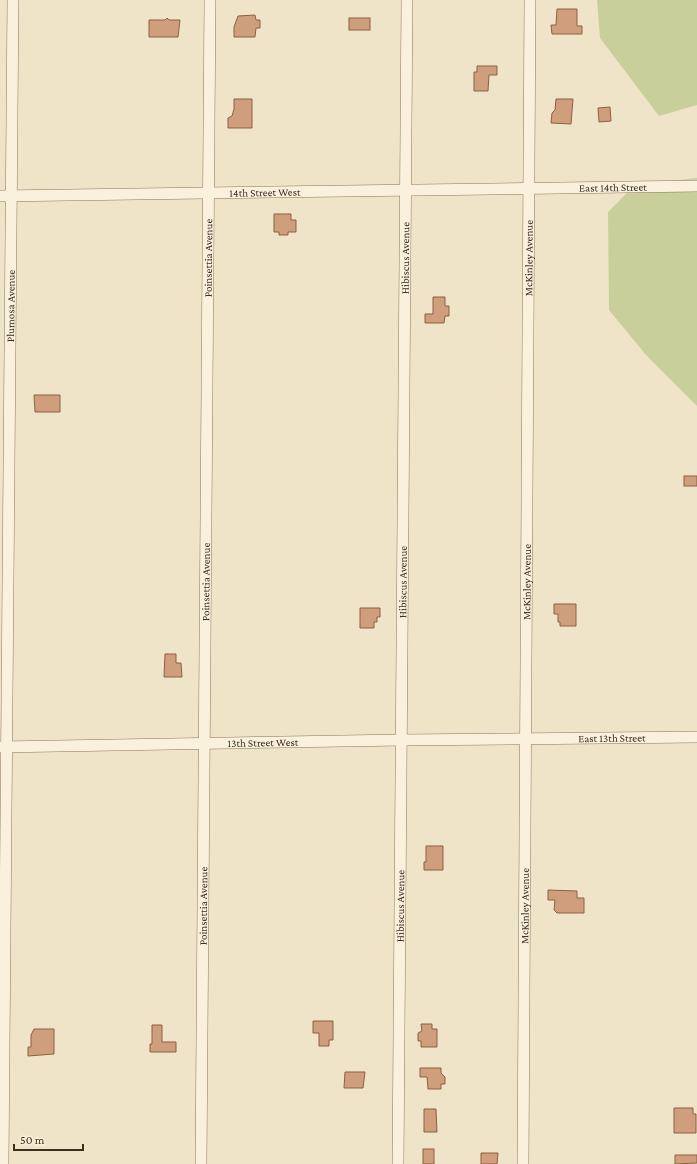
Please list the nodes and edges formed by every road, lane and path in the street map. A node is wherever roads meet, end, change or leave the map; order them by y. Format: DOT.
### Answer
graph roads {
  1 [pos="13,0"];
  2 [pos="210,0"];
  3 [pos="407,0"];
  4 [pos="530,0"];
  5 [pos="697,186"];
  6 [pos="529,188"];
  7 [pos="405,190"];
  8 [pos="208,193"];
  9 [pos="0,196"];
  10 [pos="12,196"];
  11 [pos="697,737"];
  12 [pos="526,739"];
  13 [pos="401,740"];
  14 [pos="204,743"];
  15 [pos="3,747"];
  16 [pos="3,1164"];
  17 [pos="201,1164"];
  18 [pos="398,1164"];
  19 [pos="523,1164"];
  1 -- 10 [label="street, Plumosa Avenue"];
  2 -- 8 [label="street, Poinsettia Avenue"];
  3 -- 7 [label="street, Hibiscus Avenue"];
  4 -- 6 [label="street, McKinley Avenue"];
  5 -- 6 [label="street, East 14th Street"];
  6 -- 7 [label="street, 14th Street West"];
  6 -- 12 [label="street, McKinley Avenue"];
  7 -- 8 [label="street, 14th Street West"];
  7 -- 13 [label="street, Hibiscus Avenue"];
  8 -- 10 [label="street, 14th Street West"];
  8 -- 14 [label="street, Poinsettia Avenue"];
  9 -- 10 [label="street, 14th Street West"];
  10 -- 15 [label="street, Plumosa Avenue"];
  11 -- 12 [label="street, East 13th Street"];
  12 -- 13 [label="street, 13th Street West"];
  12 -- 19 [label="street, McKinley Avenue"];
  13 -- 14 [label="street, 13th Street West"];
  13 -- 18 [label="street, Hibiscus Avenue"];
  14 -- 15 [label="street, 13th Street West"];
  14 -- 17 [label="street, Poinsettia Avenue"];
  15 -- 16 [label="street, Plumosa Avenue"];
}
